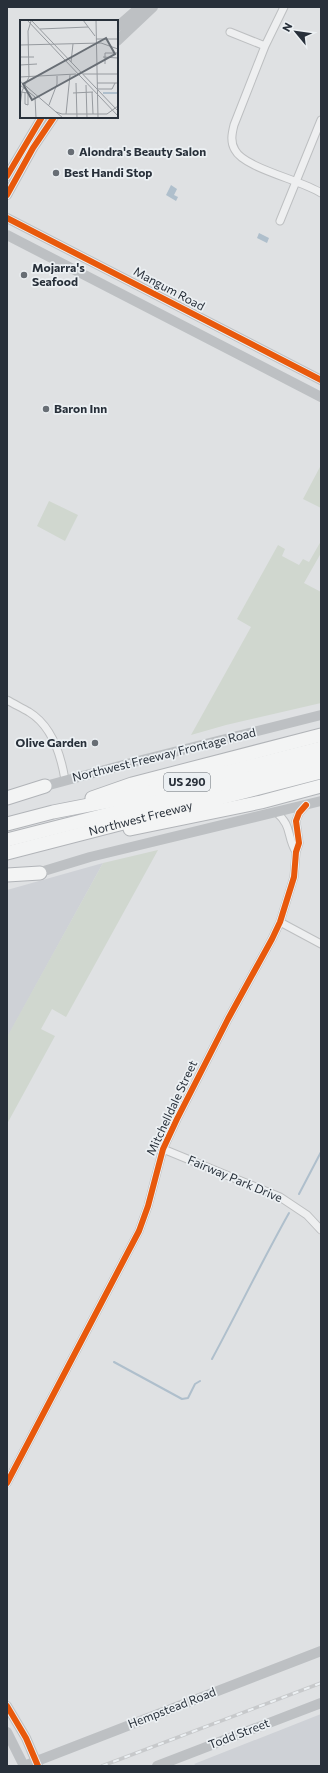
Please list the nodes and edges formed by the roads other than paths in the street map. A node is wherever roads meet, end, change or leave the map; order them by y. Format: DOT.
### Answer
graph roads {
  1 [pos="140,7"];
  2 [pos="153,7"];
  3 [pos="284,7"];
  4 [pos="118,26"];
  5 [pos="230,32"];
  6 [pos="118,40"];
  7 [pos="265,46"];
  8 [pos="46,120"];
  9 [pos="321,120"];
  10 [pos="7,176"];
  11 [pos="297,181"];
  12 [pos="321,193"];
  13 [pos="7,195"];
  14 [pos="7,218"];
  15 [pos="280,221"];
  16 [pos="7,235"];
  17 [pos="86,258"];
  18 [pos="78,272"];
  19 [pos="228,332"];
  20 [pos="221,346"];
  21 [pos="321,380"];
  22 [pos="321,397"];
  23 [pos="7,700"];
  24 [pos="321,715"];
  25 [pos="321,734"];
  26 [pos="321,748"];
  27 [pos="321,760"];
  28 [pos="321,772"];
  29 [pos="65,780"];
  30 [pos="45,786"];
  31 [pos="321,786"];
  32 [pos="7,797"];
  33 [pos="321,801"];
  34 [pos="306,805"];
  35 [pos="53,812"];
  36 [pos="276,812"];
  37 [pos="7,824"];
  38 [pos="88,831"];
  39 [pos="7,840"];
  40 [pos="296,852"];
  41 [pos="7,853"];
  42 [pos="40,873"];
  43 [pos="7,875"];
  44 [pos="7,881"];
  45 [pos="280,922"];
  46 [pos="321,944"];
  47 [pos="163,1149"];
  48 [pos="321,1230"];
  49 [pos="7,1483"];
  50 [pos="321,1651"];
  51 [pos="321,1703"];
  52 [pos="7,1706"];
  53 [pos="7,1732"];
  54 [pos="37,1763"];
  55 [pos="164,1765"];
  56 [pos="24,1766"];
  1 -- 4 [label="main road"];
  2 -- 6 [label="main road"];
  3 -- 7 [label="street"];
  5 -- 7 [label="street"];
  7 -- 11 [label="street"];
  8 -- 10 [label="main road"];
  8 -- 13 [label="main road"];
  9 -- 11 [label="street"];
  11 -- 12 [label="street"];
  11 -- 15 [label="street"];
  14 -- 17 [label="main road, Mangum Road"];
  16 -- 18 [label="main road"];
  17 -- 18 [label="main road"];
  17 -- 19 [label="main road, Mangum Road"];
  18 -- 20 [label="main road"];
  19 -- 20 [label="main road"];
  19 -- 21 [label="main road, Mangum Road"];
  20 -- 22 [label="main road"];
  23 -- 29 [label="street"];
  24 -- 29 [label="main road, Northwest Freeway Frontage Road"];
  25 -- 35 [label="highway"];
  26 -- 35 [label="highway, Northwest Freeway / US 290"];
  27 -- 39 [label="highway"];
  28 -- 38 [label="highway, Northwest Freeway / US 290"];
  29 -- 30 [label="main road, Northwest Freeway Frontage Road"];
  30 -- 32 [label="highway"];
  31 -- 38 [label="highway"];
  33 -- 34 [label="main road"];
  34 -- 36 [label="main road"];
  34 -- 40 [label="street, Mitchelldale Street"];
  35 -- 37 [label="highway, Northwest Freeway / US 290"];
  36 -- 40 [label="street, Mitchelldale Street"];
  36 -- 42 [label="main road"];
  38 -- 41 [label="highway, Northwest Freeway / US 290"];
  40 -- 45 [label="street, Mitchelldale Street"];
  42 -- 43 [label="highway"];
  42 -- 44 [label="main road"];
  45 -- 46 [label="street"];
  45 -- 47 [label="street, Mitchelldale Street"];
  47 -- 48 [label="street, Fairway Park Drive"];
  47 -- 49 [label="street, Mitchelldale Street"];
  50 -- 54 [label="main road, Hempstead Road"];
  51 -- 55 [label="main road, Todd Street"];
  52 -- 54 [label="main road"];
  53 -- 56 [label="main road"];
  54 -- 56 [label="main road, Hempstead Road"];
}
